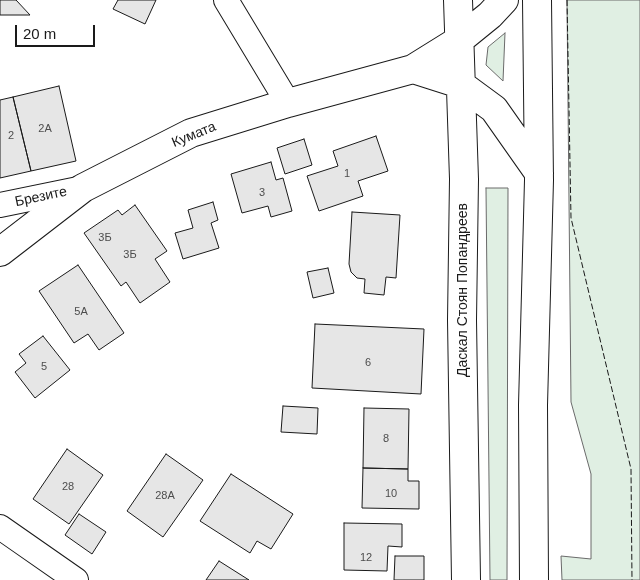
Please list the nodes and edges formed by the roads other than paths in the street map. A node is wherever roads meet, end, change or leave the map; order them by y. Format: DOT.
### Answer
graph roads {
  1 [pos="226,0"];
  2 [pos="458,0"];
  3 [pos="504,0"];
  4 [pos="537,0"];
  5 [pos="458,41"];
  6 [pos="413,69"];
  7 [pos="460,84"];
  8 [pos="288,104"];
  9 [pos="539,173"];
  10 [pos="83,188"];
  11 [pos="0,205"];
  12 [pos="0,252"];
  13 [pos="0,527"];
  14 [pos="76,580"];
  15 [pos="466,580"];
  16 [pos="534,580"];
  1 -- 8 [label="street"];
  2 -- 5 [label="main road, Даскал Стоян Попандреев"];
  3 -- 5 [label="main road, Кумата"];
  4 -- 9 [label="main road"];
  5 -- 6 [label="main road, Кумата"];
  5 -- 7 [label="main road, Даскал Стоян Попандреев"];
  6 -- 7 [label="main road"];
  6 -- 8 [label="main road, Кумата"];
  7 -- 9 [label="main road"];
  7 -- 15 [label="main road, Даскал Стоян Попандреев"];
  8 -- 10 [label="main road, Кумата"];
  9 -- 16 [label="main road"];
  10 -- 11 [label="street, Брезите"];
  10 -- 12 [label="main road, Кумата"];
  13 -- 14 [label="street"];
}
